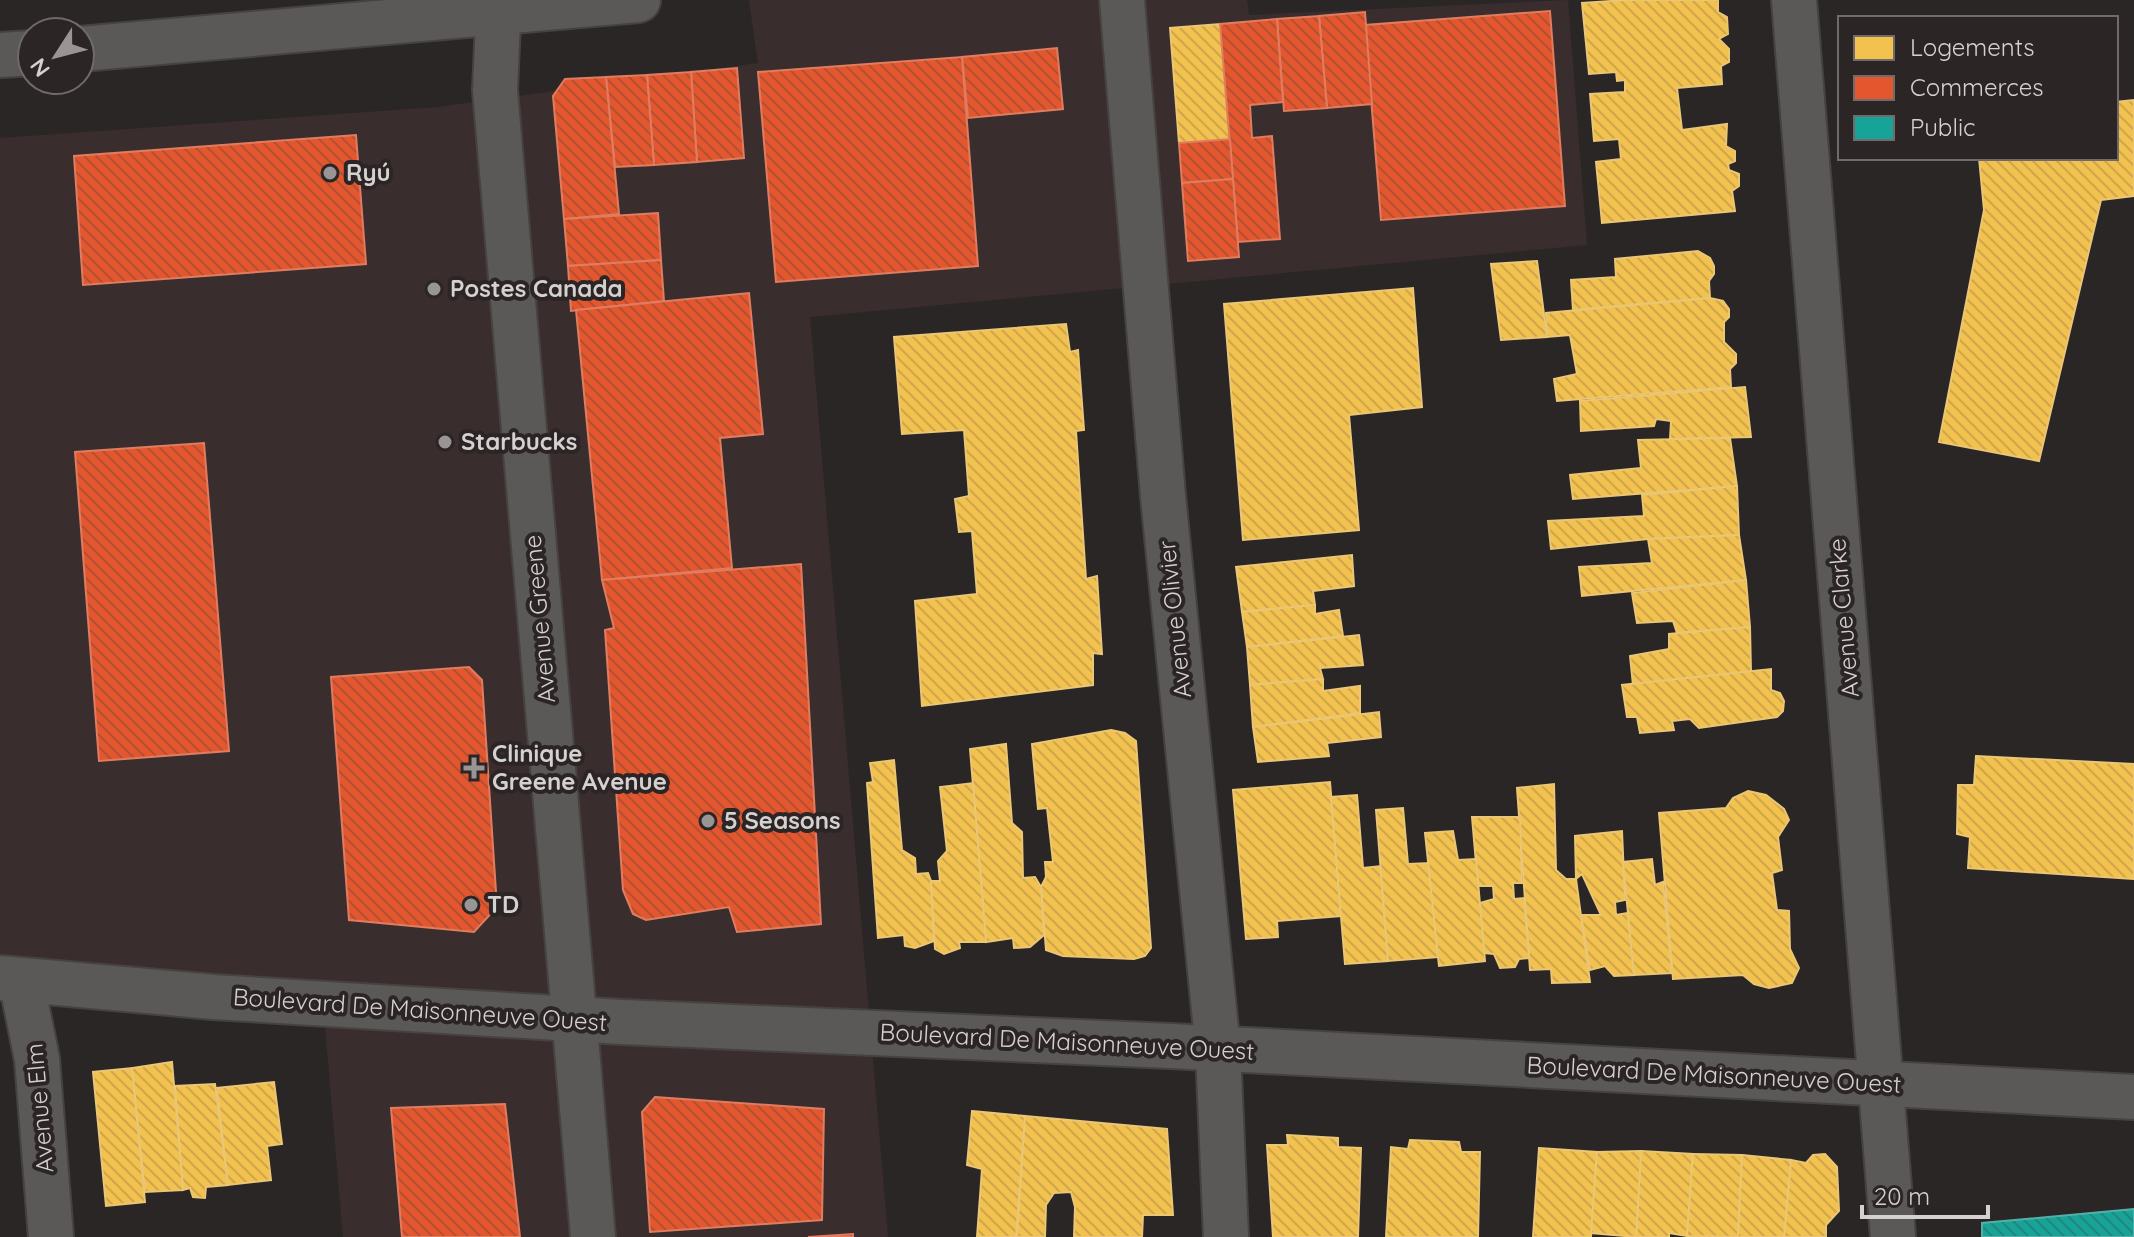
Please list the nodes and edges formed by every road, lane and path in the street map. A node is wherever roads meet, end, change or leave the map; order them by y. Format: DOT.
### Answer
graph roads {
  1 [pos="638,0"];
  2 [pos="1122,0"];
  3 [pos="1794,0"];
  4 [pos="499,5"];
  5 [pos="96,47"];
  6 [pos="11,979"];
  7 [pos="574,1017"];
  8 [pos="1218,1050"];
  9 [pos="1881,1084"];
  10 [pos="2134,1097"];
  11 [pos="51,1237"];
  12 [pos="593,1237"];
  13 [pos="1226,1237"];
  14 [pos="1893,1237"];
  1 -- 4 [label="street"];
  2 -- 8 [label="street, Avenue Olivier"];
  3 -- 9 [label="street, Avenue Clarke"];
  4 -- 5 [label="street"];
  4 -- 7 [label="street, Avenue Greene"];
  6 -- 7 [label="street, Boulevard De Maisonneuve Ouest"];
  6 -- 11 [label="street, Avenue Elm"];
  7 -- 8 [label="street, Boulevard De Maisonneuve Ouest"];
  7 -- 12 [label="street, Avenue Greene"];
  8 -- 9 [label="street, Boulevard De Maisonneuve Ouest"];
  8 -- 13 [label="street, Avenue Olivier"];
  9 -- 10 [label="street, Boulevard De Maisonneuve Ouest"];
  9 -- 14 [label="street, Avenue Clarke"];
}
